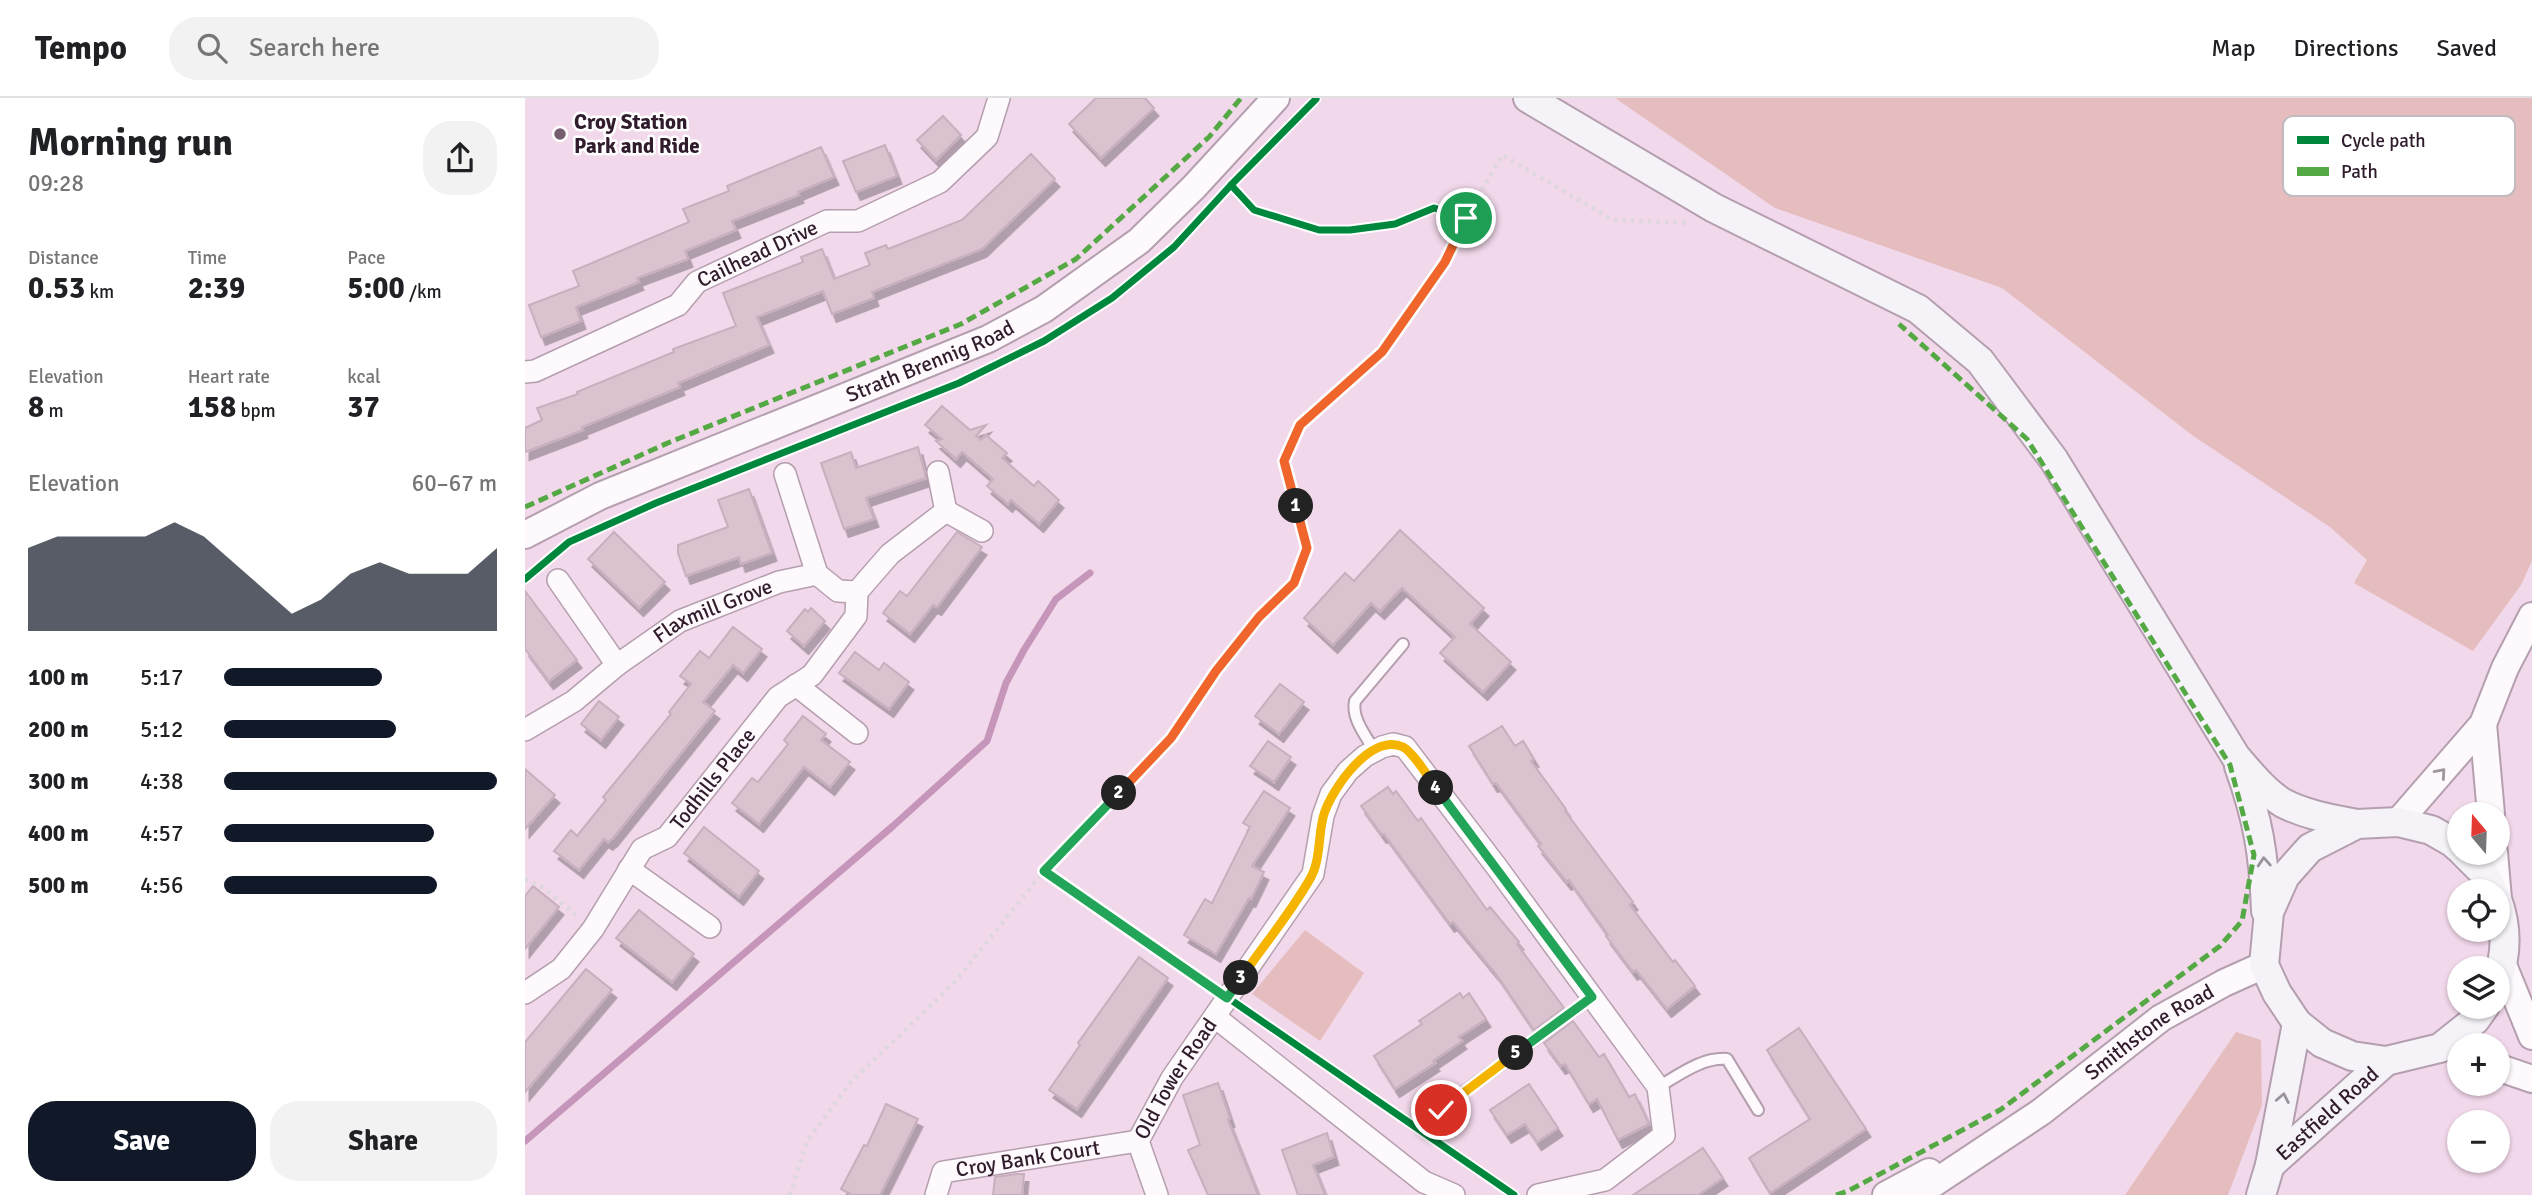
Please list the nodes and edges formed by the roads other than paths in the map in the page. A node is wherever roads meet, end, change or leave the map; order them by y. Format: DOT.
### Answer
graph roads {
  1 [pos="999,98"];
  2 [pos="1276,98"];
  3 [pos="1528,98"];
  4 [pos="525,372"];
  5 [pos="938,472"];
  6 [pos="785,474"];
  7 [pos="946,511"];
  8 [pos="982,531"];
  9 [pos="525,535"];
  10 [pos="817,574"];
  11 [pos="558,579"];
  12 [pos="857,592"];
  13 [pos="2532,616"];
  14 [pos="1403,644"];
  15 [pos="617,665"];
  16 [pos="796,685"];
  17 [pos="2483,724"];
  18 [pos="525,730"];
  19 [pos="857,733"];
  20 [pos="1374,750"];
  21 [pos="2236,757"];
  22 [pos="2490,802"];
  23 [pos="2398,822"];
  24 [pos="2357,824"];
  25 [pos="2447,839"];
  26 [pos="2476,865"];
  27 [pos="629,869"];
  28 [pos="2487,879"];
  29 [pos="710,927"];
  30 [pos="2266,930"];
  31 [pos="2264,965"];
  32 [pos="525,993"];
  33 [pos="2510,993"];
  34 [pos="1592,997"];
  35 [pos="1215,1017"];
  36 [pos="2476,1019"];
  37 [pos="2298,1023"];
  38 [pos="2464,1033"];
  39 [pos="2532,1036"];
  40 [pos="2447,1051"];
  41 [pos="2386,1061"];
  42 [pos="2510,1072"];
  43 [pos="2532,1079"];
  44 [pos="1658,1087"];
  45 [pos="1441,1110"];
  46 [pos="1758,1110"];
  47 [pos="2041,1112"];
  48 [pos="1138,1141"];
  49 [pos="2270,1165"];
  50 [pos="1451,1194"];
  51 [pos="936,1195"];
  52 [pos="1157,1195"];
  53 [pos="1538,1195"];
  54 [pos="1887,1195"];
  55 [pos="1916,1195"];
  56 [pos="2261,1195"];
  1 -- 4 [label="street, Cailhead Drive"];
  2 -- 9 [label="street, Strath Brennig Road"];
  3 -- 21 [label="main road"];
  5 -- 7 [label="street"];
  6 -- 10 [label="street"];
  7 -- 8 [label="street"];
  7 -- 12 [label="street, Todhills Place"];
  10 -- 12 [label="street"];
  10 -- 15 [label="street, Flaxmill Grove"];
  11 -- 15 [label="street"];
  12 -- 16 [label="street, Todhills Place"];
  13 -- 17 [label="street"];
  14 -- 20 [label="lane"];
  15 -- 18 [label="street, Flaxmill Grove"];
  16 -- 19 [label="street"];
  16 -- 27 [label="street, Todhills Place"];
  17 -- 22 [label="street"];
  23 -- 17 [label="street, one-way"];
  20 -- 34 [label="street"];
  20 -- 35 [label="street, Old Tower Road"];
  21 -- 24 [label="main road"];
  30 -- 21 [label="main road, one-way"];
  23 -- 24 [label="main road"];
  23 -- 25 [label="main road"];
  24 -- 30 [label="main road"];
  26 -- 28 [label="main road"];
  27 -- 29 [label="street"];
  27 -- 32 [label="street, Todhills Place"];
  30 -- 31 [label="main road"];
  31 -- 37 [label="main road"];
  31 -- 47 [label="street, Smithstone Road"];
  33 -- 39 [label="street"];
  34 -- 44 [label="street"];
  34 -- 45 [label="lane"];
  35 -- 48 [label="street, Old Tower Road"];
  35 -- 50 [label="street"];
  36 -- 38 [label="main road"];
  37 -- 41 [label="main road"];
  49 -- 37 [label="main road, Eastfield Road, one-way"];
  40 -- 41 [label="main road"];
  41 -- 49 [label="main road, Eastfield Road"];
  42 -- 43 [label="street"];
  44 -- 46 [label="lane"];
  44 -- 53 [label="street"];
  47 -- 54 [label="street, Smithstone Road"];
  47 -- 55 [label="street, Smithstone Road"];
  48 -- 51 [label="street, Croy Bank Court"];
  48 -- 52 [label="street, Old Tower Road"];
  49 -- 56 [label="main road, Eastfield Road"];
}
